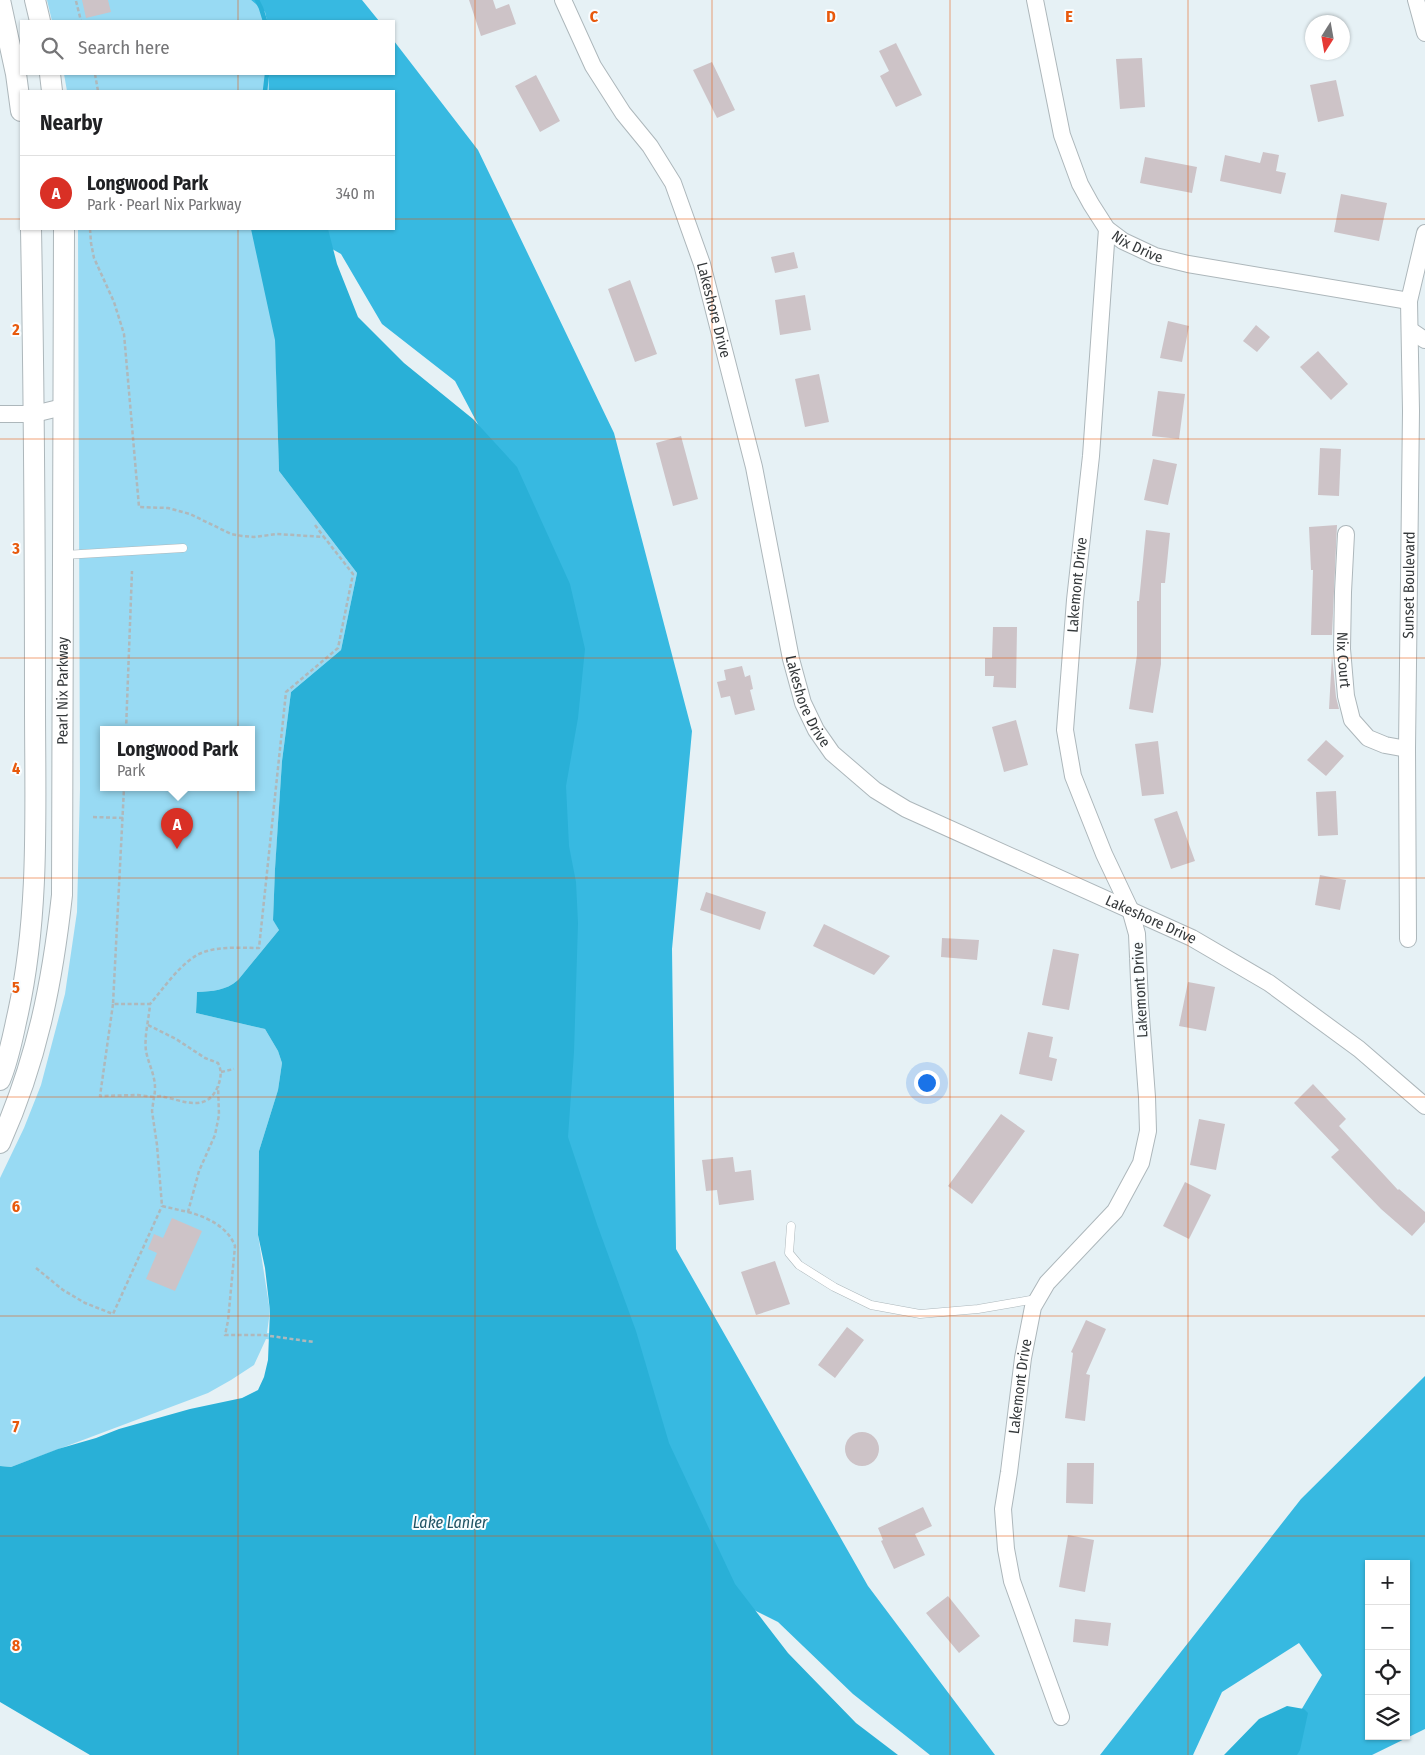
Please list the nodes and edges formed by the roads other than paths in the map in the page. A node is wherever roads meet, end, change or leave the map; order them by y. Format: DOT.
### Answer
graph roads {
  1 [pos="0,0"];
  2 [pos="35,0"];
  3 [pos="563,0"];
  4 [pos="1036,0"];
  5 [pos="1416,0"];
  6 [pos="40,20"];
  7 [pos="1425,33"];
  8 [pos="50,75"];
  9 [pos="52,90"];
  10 [pos="20,104"];
  11 [pos="31,230"];
  12 [pos="64,230"];
  13 [pos="1107,230"];
  14 [pos="1425,233"];
  15 [pos="1409,301"];
  16 [pos="1410,330"];
  17 [pos="1425,340"];
  18 [pos="63,407"];
  19 [pos="0,414"];
  20 [pos="34,414"];
  21 [pos="1346,534"];
  22 [pos="184,548"];
  23 [pos="64,555"];
  24 [pos="1407,749"];
  25 [pos="1130,909"];
  26 [pos="1408,939"];
  27 [pos="0,1080"];
  28 [pos="1425,1106"];
  29 [pos="0,1143"];
  30 [pos="791,1226"];
  31 [pos="1038,1298"];
  32 [pos="1061,1717"];
  1 -- 10 [label="street"];
  2 -- 6 [label="street"];
  3 -- 25 [label="street, Lakeshore Drive"];
  4 -- 13 [label="street, Nix Drive"];
  5 -- 7 [label="street"];
  8 -- 9 [label="street"];
  11 -- 20 [label="street, Pearl Nix Parkway"];
  12 -- 18 [label="street, Pearl Nix Parkway"];
  13 -- 15 [label="street, Nix Drive"];
  13 -- 25 [label="street, Lakemont Drive"];
  14 -- 15 [label="street, Sunset Boulevard"];
  15 -- 16 [label="street, Sunset Boulevard"];
  16 -- 17 [label="street"];
  16 -- 24 [label="street, Sunset Boulevard"];
  18 -- 20 [label="street"];
  18 -- 23 [label="street, Pearl Nix Parkway"];
  19 -- 20 [label="street"];
  20 -- 27 [label="street, Pearl Nix Parkway"];
  21 -- 24 [label="street, Nix Court"];
  22 -- 23 [label="lane"];
  23 -- 29 [label="street, Pearl Nix Parkway"];
  24 -- 26 [label="street, Sunset Boulevard"];
  25 -- 28 [label="street, Lakeshore Drive"];
  25 -- 31 [label="street, Lakemont Drive"];
  30 -- 31 [label="lane"];
  31 -- 32 [label="street, Lakemont Drive"];
}
